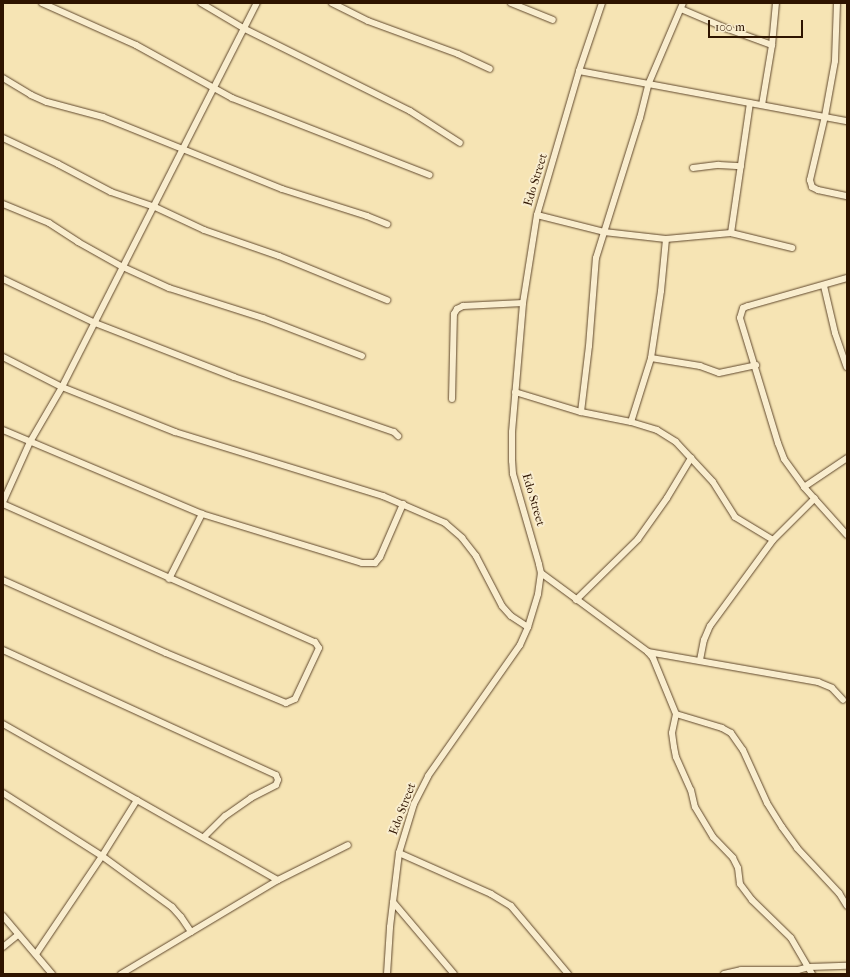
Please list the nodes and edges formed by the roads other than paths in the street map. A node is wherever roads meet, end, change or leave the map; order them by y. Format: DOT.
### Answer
graph roads {
  1 [pos="42,3"];
  2 [pos="201,3"];
  3 [pos="257,3"];
  4 [pos="332,3"];
  5 [pos="511,3"];
  6 [pos="602,3"];
  7 [pos="776,3"];
  8 [pos="837,3"];
  9 [pos="682,6"];
  10 [pos="553,20"];
  11 [pos="245,29"];
  12 [pos="772,45"];
  13 [pos="490,69"];
  14 [pos="579,71"];
  15 [pos="3,78"];
  16 [pos="648,85"];
  17 [pos="215,88"];
  18 [pos="750,103"];
  19 [pos="762,105"];
  20 [pos="825,116"];
  21 [pos="847,121"];
  22 [pos="3,138"];
  23 [pos="460,143"];
  24 [pos="184,150"];
  25 [pos="741,166"];
  26 [pos="693,168"];
  27 [pos="430,175"];
  28 [pos="847,196"];
  29 [pos="3,204"];
  30 [pos="154,206"];
  31 [pos="537,215"];
  32 [pos="387,224"];
  33 [pos="604,232"];
  34 [pos="731,233"];
  35 [pos="666,239"];
  36 [pos="792,248"];
  37 [pos="124,267"];
  38 [pos="847,278"];
  39 [pos="3,279"];
  40 [pos="824,286"];
  41 [pos="387,300"];
  42 [pos="523,303"];
  43 [pos="95,323"];
  44 [pos="362,356"];
  45 [pos="3,357"];
  46 [pos="651,358"];
  47 [pos="756,365"];
  48 [pos="847,366"];
  49 [pos="62,387"];
  50 [pos="515,392"];
  51 [pos="452,399"];
  52 [pos="581,412"];
  53 [pos="631,422"];
  54 [pos="3,430"];
  55 [pos="398,436"];
  56 [pos="30,442"];
  57 [pos="691,458"];
  58 [pos="847,458"];
  59 [pos="804,487"];
  60 [pos="815,498"];
  61 [pos="3,503"];
  62 [pos="403,504"];
  63 [pos="202,514"];
  64 [pos="847,535"];
  65 [pos="773,540"];
  66 [pos="541,573"];
  67 [pos="169,579"];
  68 [pos="3,580"];
  69 [pos="576,600"];
  70 [pos="528,627"];
  71 [pos="3,650"];
  72 [pos="648,652"];
  73 [pos="700,660"];
  74 [pos="843,700"];
  75 [pos="676,714"];
  76 [pos="3,724"];
  77 [pos="3,793"];
  78 [pos="137,800"];
  79 [pos="204,837"];
  80 [pos="348,845"];
  81 [pos="399,853"];
  82 [pos="102,856"];
  83 [pos="278,880"];
  84 [pos="393,902"];
  85 [pos="847,906"];
  86 [pos="3,916"];
  87 [pos="191,932"];
  88 [pos="18,935"];
  89 [pos="3,947"];
  90 [pos="36,954"];
  91 [pos="809,966"];
  92 [pos="847,966"];
  93 [pos="52,974"];
  94 [pos="120,974"];
  95 [pos="387,974"];
  96 [pos="454,974"];
  97 [pos="568,974"];
  98 [pos="724,974"];
  99 [pos="812,974"];
  1 -- 17 [label="street"];
  2 -- 11 [label="street"];
  3 -- 11 [label="street"];
  4 -- 13 [label="street"];
  5 -- 10 [label="street"];
  6 -- 14 [label="street, Edo Street"];
  7 -- 12 [label="street"];
  8 -- 20 [label="street"];
  9 -- 12 [label="street"];
  9 -- 16 [label="street"];
  11 -- 17 [label="street"];
  11 -- 23 [label="street"];
  12 -- 19 [label="street"];
  14 -- 16 [label="street"];
  14 -- 31 [label="street, Edo Street"];
  15 -- 24 [label="street"];
  16 -- 18 [label="street"];
  16 -- 33 [label="street"];
  17 -- 24 [label="street"];
  17 -- 27 [label="street"];
  18 -- 19 [label="street"];
  18 -- 25 [label="street"];
  19 -- 20 [label="street"];
  20 -- 21 [label="street"];
  20 -- 28 [label="street"];
  22 -- 30 [label="street"];
  24 -- 30 [label="street"];
  24 -- 32 [label="street"];
  25 -- 26 [label="street"];
  25 -- 34 [label="street"];
  29 -- 37 [label="street"];
  30 -- 37 [label="street"];
  30 -- 41 [label="street"];
  31 -- 33 [label="street"];
  31 -- 42 [label="street, Edo Street"];
  33 -- 35 [label="street"];
  33 -- 52 [label="street"];
  34 -- 35 [label="street"];
  34 -- 36 [label="street"];
  35 -- 46 [label="street"];
  37 -- 43 [label="street"];
  37 -- 44 [label="street"];
  38 -- 40 [label="street"];
  39 -- 43 [label="street"];
  40 -- 47 [label="street"];
  40 -- 48 [label="street"];
  42 -- 50 [label="street, Edo Street"];
  42 -- 51 [label="street"];
  43 -- 49 [label="street"];
  43 -- 55 [label="street"];
  45 -- 49 [label="street"];
  46 -- 47 [label="street"];
  46 -- 53 [label="street"];
  47 -- 59 [label="street"];
  49 -- 56 [label="street"];
  49 -- 62 [label="street"];
  50 -- 52 [label="street"];
  50 -- 66 [label="street, Edo Street"];
  52 -- 53 [label="street"];
  53 -- 57 [label="street"];
  54 -- 56 [label="street"];
  56 -- 61 [label="street"];
  56 -- 63 [label="street"];
  57 -- 65 [label="street"];
  57 -- 69 [label="street"];
  58 -- 59 [label="street"];
  59 -- 60 [label="street"];
  60 -- 64 [label="street"];
  60 -- 65 [label="street"];
  61 -- 67 [label="street"];
  62 -- 63 [label="street"];
  62 -- 70 [label="street"];
  63 -- 67 [label="street"];
  65 -- 73 [label="street"];
  66 -- 69 [label="street"];
  66 -- 70 [label="street, Edo Street"];
  67 -- 68 [label="street"];
  69 -- 72 [label="street"];
  70 -- 81 [label="street, Edo Street"];
  71 -- 79 [label="street"];
  72 -- 73 [label="street"];
  72 -- 75 [label="street"];
  73 -- 74 [label="street"];
  75 -- 85 [label="street"];
  75 -- 91 [label="street"];
  76 -- 78 [label="street"];
  77 -- 82 [label="street"];
  78 -- 79 [label="street"];
  78 -- 82 [label="street"];
  79 -- 83 [label="street"];
  80 -- 83 [label="street"];
  81 -- 84 [label="street, Edo Street"];
  81 -- 97 [label="street"];
  82 -- 87 [label="street"];
  82 -- 90 [label="street"];
  83 -- 87 [label="street"];
  84 -- 95 [label="street, Edo Street"];
  84 -- 96 [label="street"];
  86 -- 88 [label="street"];
  87 -- 94 [label="street"];
  88 -- 89 [label="street"];
  88 -- 90 [label="street"];
  90 -- 93 [label="street"];
  91 -- 92 [label="street"];
  91 -- 98 [label="street"];
  91 -- 99 [label="street"];
}
